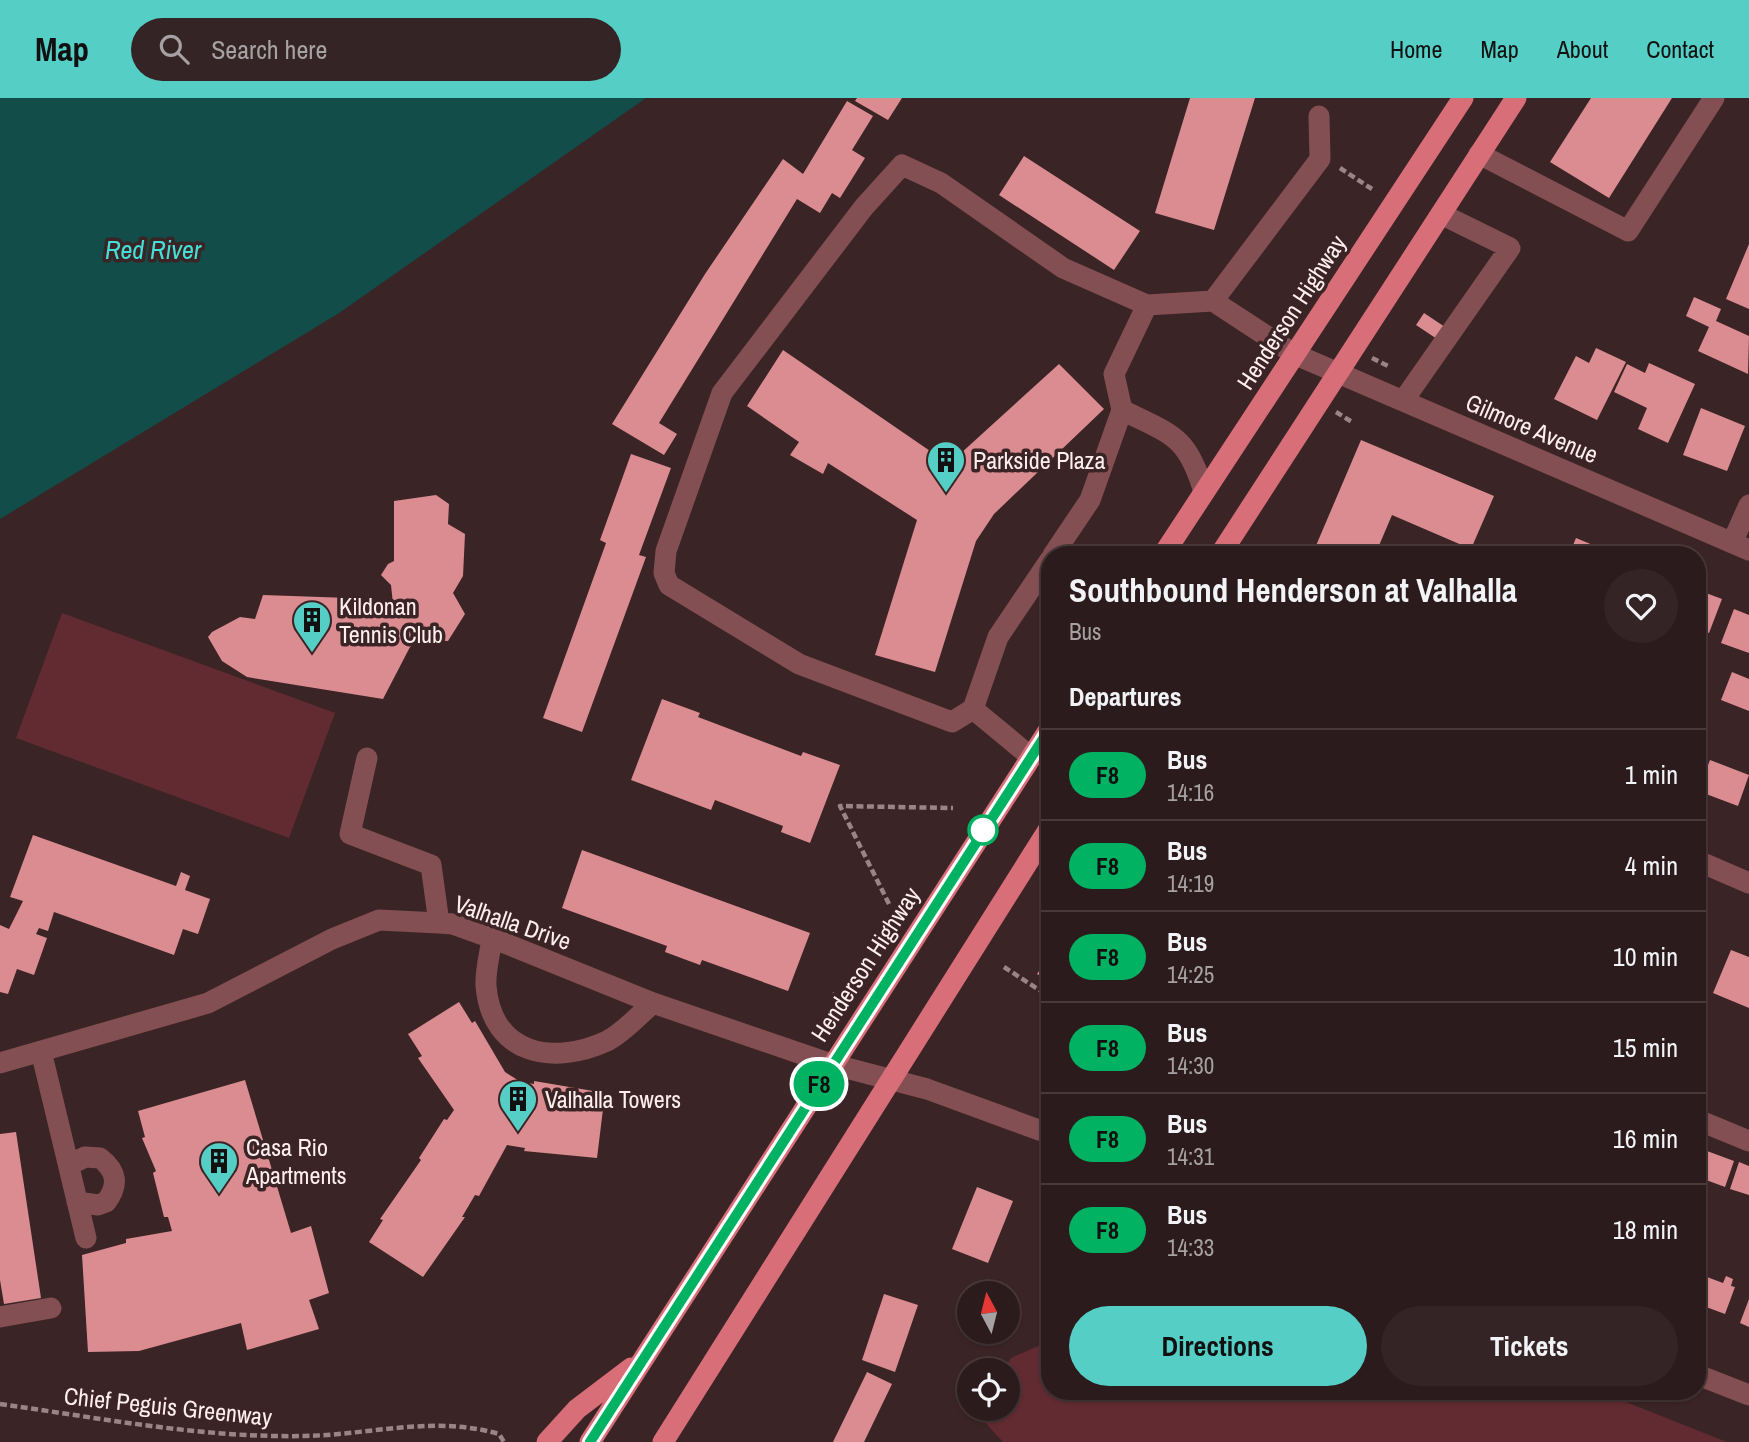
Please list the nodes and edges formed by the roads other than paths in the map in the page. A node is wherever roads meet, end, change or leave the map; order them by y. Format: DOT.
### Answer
graph roads {
  1 [pos="1463,98"];
  2 [pos="1516,98"];
  3 [pos="1714,98"];
  4 [pos="1319,116"];
  5 [pos="1479,154"];
  6 [pos="1441,214"];
  7 [pos="1213,301"];
  8 [pos="1147,305"];
  9 [pos="1294,354"];
  10 [pos="1337,373"];
  11 [pos="1403,401"];
  12 [pos="1122,410"];
  13 [pos="1204,492"];
  14 [pos="1749,505"];
  15 [pos="1060,546"];
  16 [pos="1169,546"];
  17 [pos="1226,546"];
  18 [pos="1741,546"];
  19 [pos="1041,573"];
  20 [pos="973,709"];
  21 [pos="1041,742"];
  22 [pos="1031,757"];
  23 [pos="367,758"];
  24 [pos="1041,841"];
  25 [pos="1706,864"];
  26 [pos="1749,883"];
  27 [pos="439,923"];
  28 [pos="492,938"];
  29 [pos="653,1003"];
  30 [pos="41,1051"];
  31 [pos="0,1063"];
  32 [pos="831,1065"];
  33 [pos="891,1079"];
  34 [pos="1706,1123"];
  35 [pos="1041,1131"];
  36 [pos="1749,1141"];
  37 [pos="69,1165"];
  38 [pos="77,1202"];
  39 [pos="86,1238"];
  40 [pos="51,1308"];
  41 [pos="0,1317"];
  42 [pos="644,1359"];
  43 [pos="1706,1378"];
  44 [pos="1749,1395"];
  45 [pos="666,1439"];
  46 [pos="547,1442"];
  47 [pos="590,1442"];
  1 -- 9 [label="main road, Henderson Highway"];
  2 -- 5 [label="main road"];
  3 -- 5 [label="street"];
  4 -- 7 [label="street"];
  5 -- 6 [label="main road"];
  6 -- 10 [label="main road"];
  6 -- 11 [label="street"];
  7 -- 8 [label="street"];
  7 -- 9 [label="street, Gilmore Avenue"];
  8 -- 12 [label="street"];
  8 -- 20 [label="street"];
  9 -- 10 [label="street, Gilmore Avenue"];
  9 -- 13 [label="main road, Henderson Highway"];
  10 -- 11 [label="street, Gilmore Avenue"];
  10 -- 17 [label="main road"];
  11 -- 18 [label="street, Gilmore Avenue"];
  12 -- 13 [label="street"];
  12 -- 15 [label="street"];
  13 -- 16 [label="main road, Henderson Highway"];
  14 -- 18 [label="street"];
  19 -- 20 [label="street"];
  20 -- 22 [label="street"];
  21 -- 22 [label="main road, Henderson Highway"];
  22 -- 32 [label="main road, Henderson Highway"];
  23 -- 27 [label="street"];
  24 -- 33 [label="main road"];
  25 -- 26 [label="street"];
  27 -- 28 [label="street, Valhalla Drive"];
  27 -- 30 [label="street, Valhalla Drive"];
  28 -- 29 [label="street, Valhalla Drive"];
  28 -- 29 [label="street"];
  29 -- 32 [label="street, Valhalla Drive"];
  30 -- 31 [label="street, Valhalla Drive"];
  30 -- 37 [label="street"];
  32 -- 33 [label="street, Valhalla Drive"];
  32 -- 42 [label="main road, Henderson Highway"];
  33 -- 35 [label="street, Valhalla Drive"];
  33 -- 45 [label="main road"];
  34 -- 36 [label="street"];
  37 -- 38 [label="street"];
  37 -- 38 [label="street"];
  38 -- 39 [label="street"];
  40 -- 41 [label="street"];
  42 -- 46 [label="main road"];
  42 -- 47 [label="main road, Henderson Highway"];
  43 -- 44 [label="street"];
}
